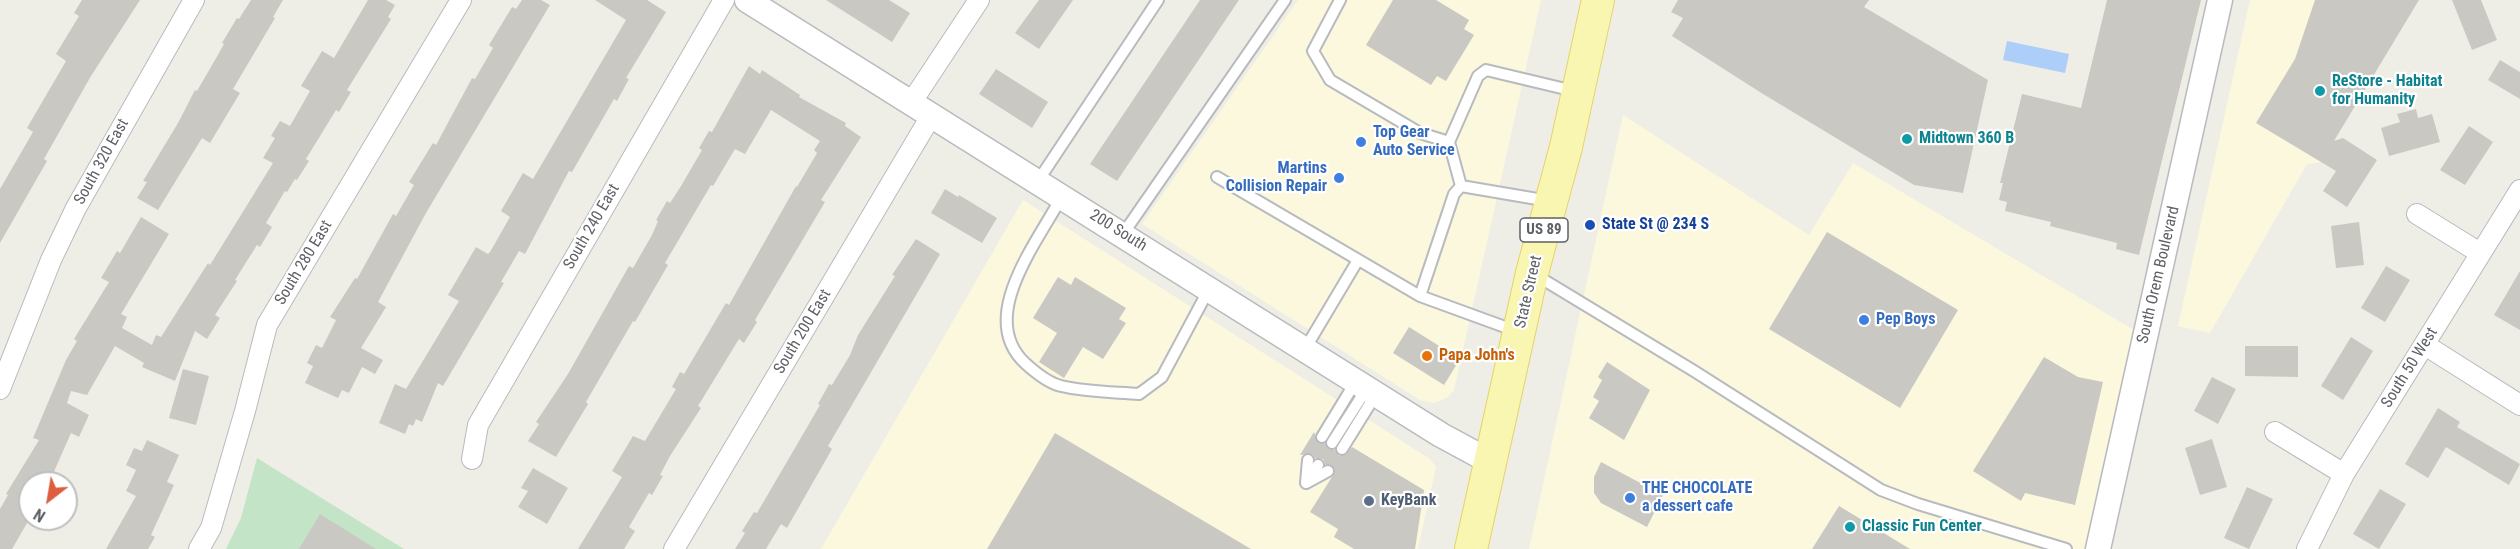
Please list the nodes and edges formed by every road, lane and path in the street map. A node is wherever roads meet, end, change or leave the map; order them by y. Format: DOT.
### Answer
graph roads {
  1 [pos="194,0"];
  2 [pos="461,0"];
  3 [pos="724,0"];
  4 [pos="747,0"];
  5 [pos="979,0"];
  6 [pos="1158,0"];
  7 [pos="1285,0"];
  8 [pos="1340,0"];
  9 [pos="2220,0"];
  10 [pos="1595,1"];
  11 [pos="1578,92"];
  12 [pos="921,109"];
  13 [pos="1449,142"];
  14 [pos="1217,177"];
  15 [pos="1038,181"];
  16 [pos="1461,186"];
  17 [pos="2520,190"];
  18 [pos="1062,196"];
  19 [pos="1552,201"];
  20 [pos="2417,214"];
  21 [pos="1123,234"];
  22 [pos="2480,254"];
  23 [pos="1358,260"];
  24 [pos="1532,273"];
  25 [pos="1209,289"];
  26 [pos="1420,296"];
  27 [pos="1519,332"];
  28 [pos="2425,345"];
  29 [pos="1305,349"];
  30 [pos="1366,388"];
  31 [pos="0,389"];
  32 [pos="2520,405"];
  33 [pos="2275,432"];
  34 [pos="472,459"];
  35 [pos="1489,461"];
  36 [pos="1318,465"];
  37 [pos="2344,474"];
  38 [pos="199,549"];
  39 [pos="674,549"];
  40 [pos="1471,549"];
  41 [pos="2066,549"];
  42 [pos="2098,549"];
  43 [pos="2307,549"];
  1 -- 31 [label="street, South 320 East"];
  2 -- 38 [label="street, South 280 East"];
  3 -- 34 [label="street, South 240 East"];
  4 -- 12 [label="street, 200 South"];
  5 -- 12 [label="street, South 200 East"];
  6 -- 15 [label="lane"];
  7 -- 21 [label="lane"];
  8 -- 13 [label="lane"];
  9 -- 42 [label="street, South Orem Boulevard"];
  10 -- 11 [label="main road, State Street / US 89"];
  11 -- 13 [label="lane"];
  11 -- 19 [label="main road, State Street / US 89"];
  12 -- 15 [label="street, 200 South"];
  12 -- 39 [label="street, South 200 East"];
  13 -- 16 [label="lane"];
  14 -- 23 [label="lane"];
  15 -- 18 [label="street, 200 South"];
  16 -- 19 [label="lane"];
  16 -- 26 [label="lane"];
  17 -- 22 [label="street, South 50 West"];
  18 -- 21 [label="street, 200 South"];
  18 -- 25 [label="lane"];
  19 -- 24 [label="main road, State Street / US 89"];
  20 -- 22 [label="street"];
  21 -- 25 [label="street, 200 South"];
  22 -- 28 [label="street, South 50 West"];
  23 -- 26 [label="lane"];
  23 -- 29 [label="lane"];
  24 -- 27 [label="main road, State Street / US 89"];
  24 -- 41 [label="lane"];
  25 -- 29 [label="street, 200 South"];
  26 -- 27 [label="lane"];
  27 -- 35 [label="main road, State Street / US 89"];
  28 -- 32 [label="street"];
  28 -- 37 [label="street, South 50 West"];
  29 -- 30 [label="street, 200 South"];
  30 -- 30 [label="lane"];
  30 -- 35 [label="street, 200 South"];
  33 -- 37 [label="street"];
  35 -- 40 [label="main road, State Street / US 89"];
  36 -- 36 [label="lane"];
  37 -- 43 [label="street, South 50 West"];
}
